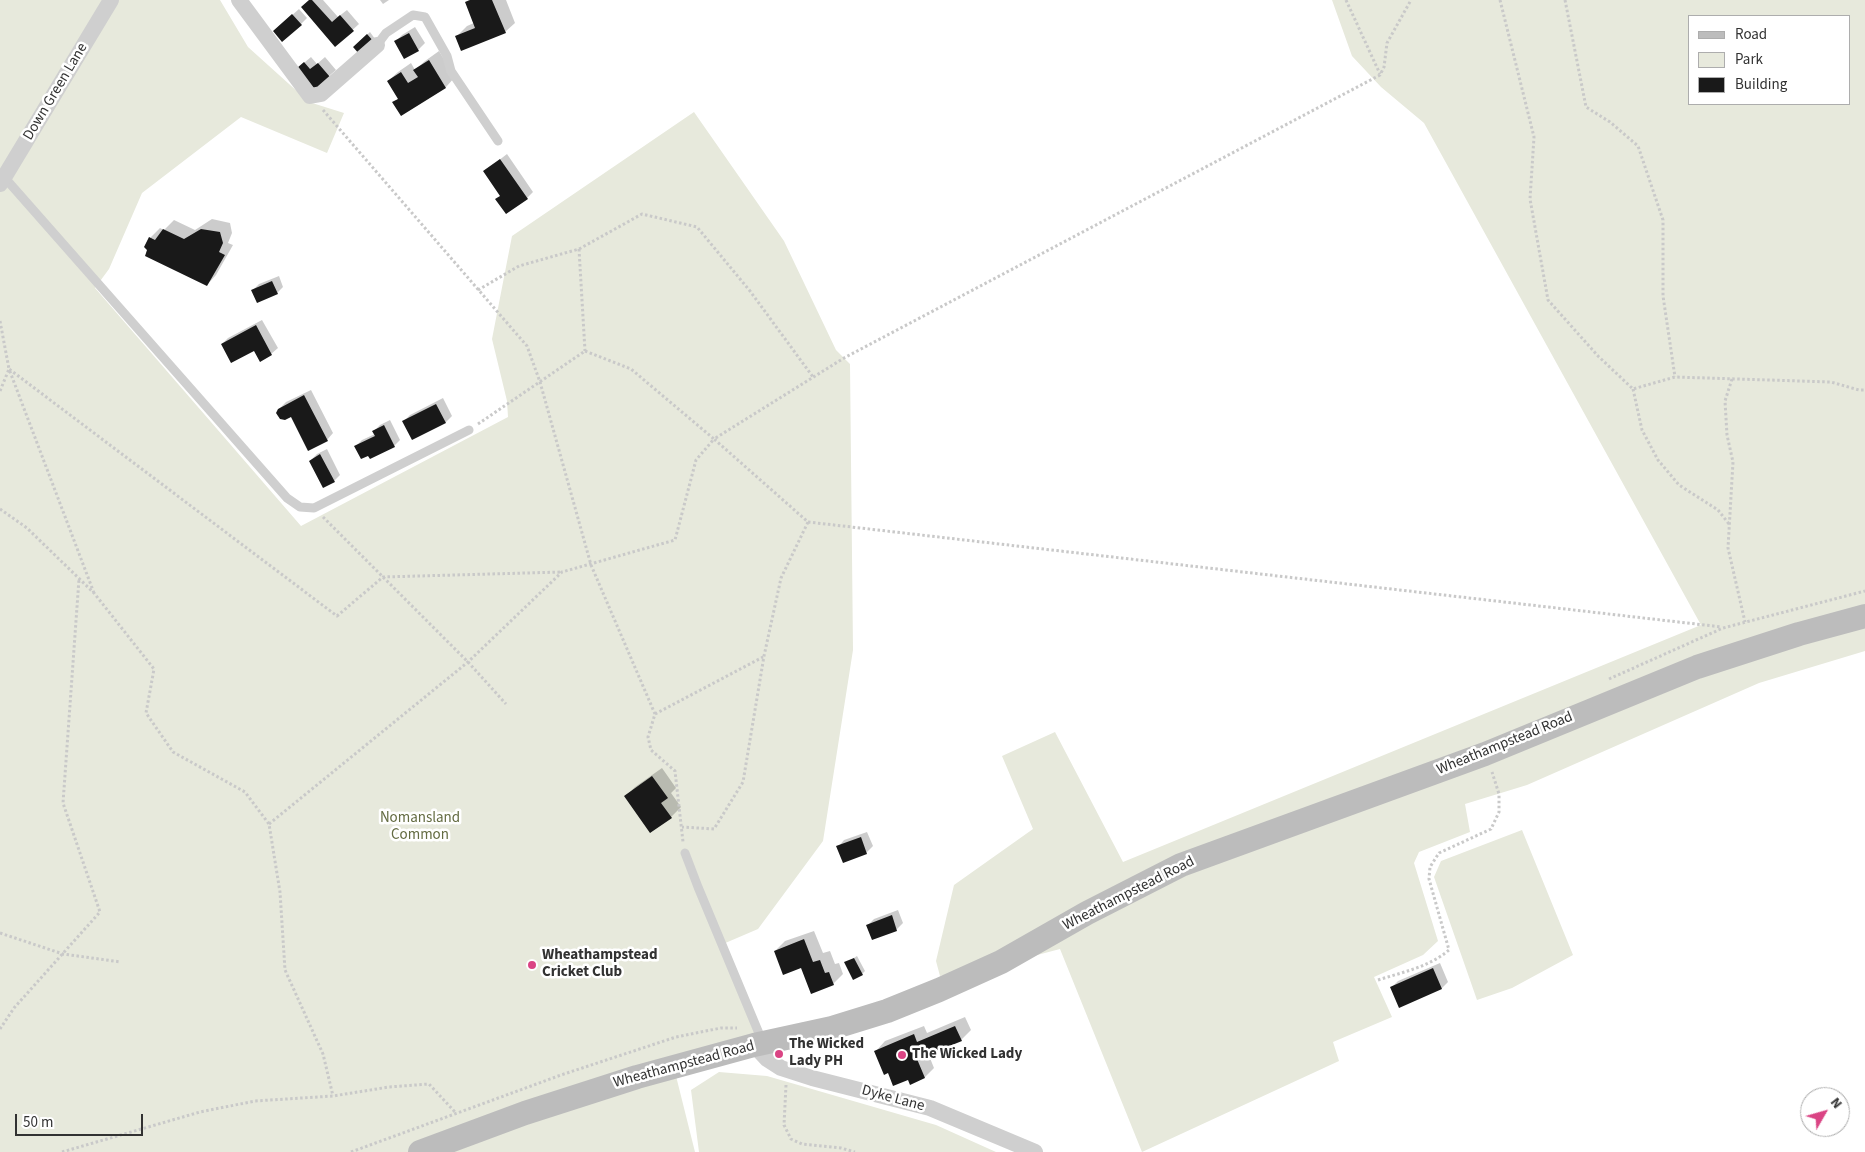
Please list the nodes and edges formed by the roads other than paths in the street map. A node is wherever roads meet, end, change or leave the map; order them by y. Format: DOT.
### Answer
graph roads {
  1 [pos="111,0"];
  2 [pos="238,0"];
  3 [pos="377,46"];
  4 [pos="498,141"];
  5 [pos="2,181"];
  6 [pos="469,430"];
  7 [pos="1865,616"];
  8 [pos="685,853"];
  9 [pos="758,1039"];
  10 [pos="420,1152"];
  11 [pos="1035,1152"];
  1 -- 5 [label="street, Down Green Lane"];
  2 -- 3 [label="street"];
  3 -- 4 [label="lane"];
  5 -- 6 [label="lane"];
  7 -- 9 [label="main road, Wheathampstead Road"];
  8 -- 9 [label="lane"];
  9 -- 10 [label="main road, Wheathampstead Road"];
  9 -- 11 [label="street, Dyke Lane"];
}
